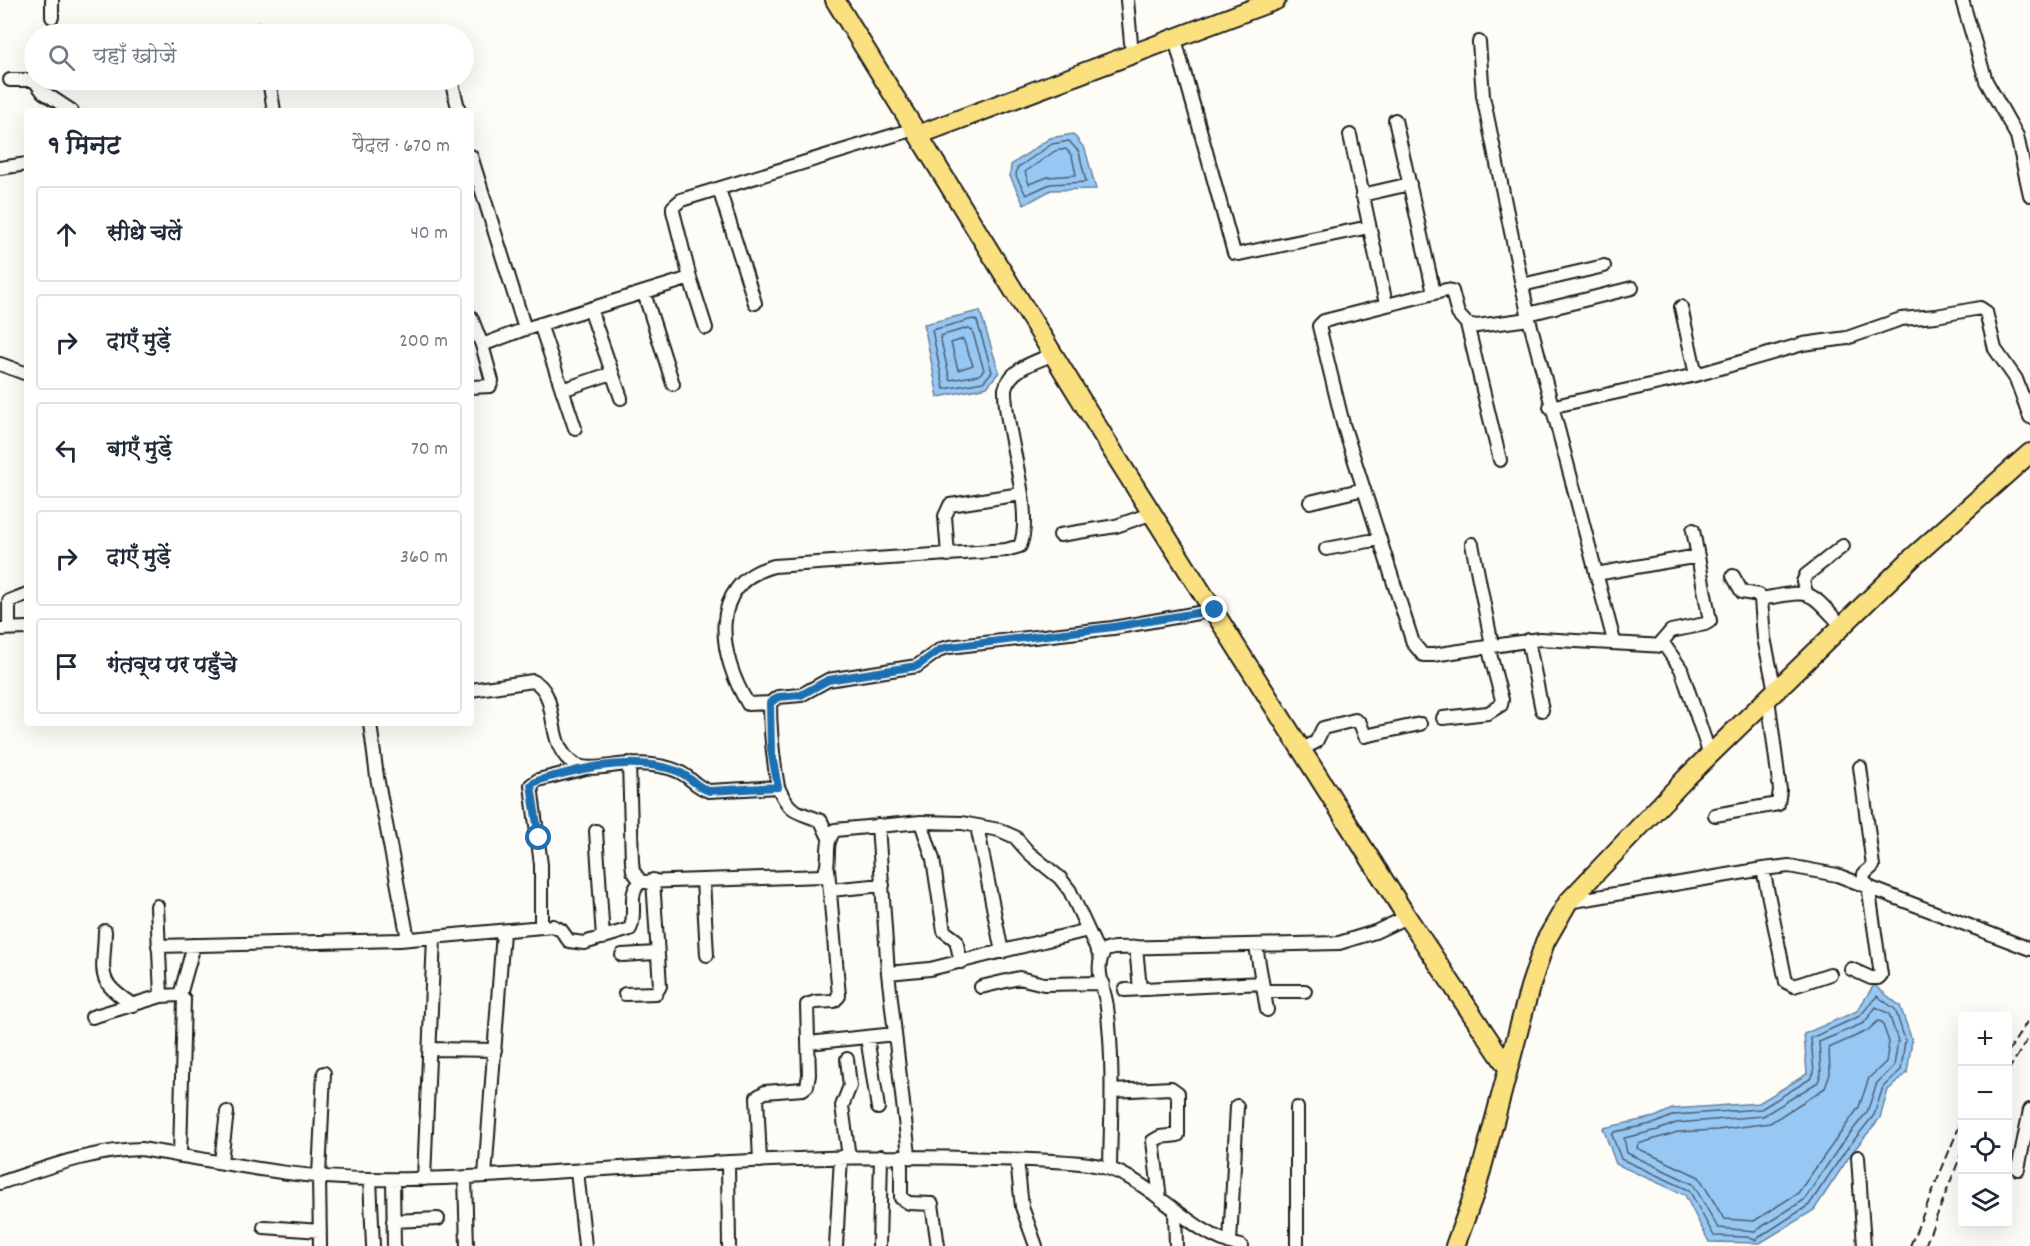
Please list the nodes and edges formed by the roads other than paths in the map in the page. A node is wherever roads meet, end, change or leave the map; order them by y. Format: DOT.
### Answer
graph roads {
  1 [pos="52,0"];
  2 [pos="835,0"];
  3 [pos="1127,0"];
  4 [pos="1276,0"];
  5 [pos="1962,0"];
  6 [pos="52,17"];
  7 [pos="1175,39"];
  8 [pos="1479,42"];
  9 [pos="1132,54"];
  10 [pos="10,80"];
  11 [pos="24,80"];
  12 [pos="41,90"];
  13 [pos="270,90"];
  14 [pos="454,90"];
  15 [pos="67,108"];
  16 [pos="273,108"];
  17 [pos="458,108"];
  18 [pos="1395,120"];
  19 [pos="916,132"];
  20 [pos="1350,135"];
  21 [pos="24,164"];
  22 [pos="474,166"];
  23 [pos="0,168"];
  24 [pos="1410,184"];
  25 [pos="719,189"];
  26 [pos="1362,195"];
  27 [pos="2030,195"];
  28 [pos="1369,227"];
  29 [pos="1604,266"];
  30 [pos="690,278"];
  31 [pos="1522,285"];
  32 [pos="1632,288"];
  33 [pos="644,293"];
  34 [pos="1434,293"];
  35 [pos="755,303"];
  36 [pos="1386,304"];
  37 [pos="1681,307"];
  38 [pos="590,309"];
  39 [pos="1528,316"];
  40 [pos="474,324"];
  41 [pos="540,324"];
  42 [pos="1467,324"];
  43 [pos="706,328"];
  44 [pos="525,329"];
  45 [pos="483,345"];
  46 [pos="1054,354"];
  47 [pos="0,364"];
  48 [pos="24,373"];
  49 [pos="612,373"];
  50 [pos="1696,375"];
  51 [pos="674,384"];
  52 [pos="474,387"];
  53 [pos="562,390"];
  54 [pos="621,398"];
  55 [pos="1550,407"];
  56 [pos="2030,417"];
  57 [pos="575,428"];
  58 [pos="2030,453"];
  59 [pos="1500,460"];
  60 [pos="1364,489"];
  61 [pos="1021,494"];
  62 [pos="1310,502"];
  63 [pos="1153,513"];
  64 [pos="1693,530"];
  65 [pos="1060,535"];
  66 [pos="1380,539"];
  67 [pos="1472,544"];
  68 [pos="1843,546"];
  69 [pos="1326,549"];
  70 [pos="948,555"];
  71 [pos="1698,556"];
  72 [pos="1596,574"];
  73 [pos="1733,576"];
  74 [pos="1806,592"];
  75 [pos="24,595"];
  76 [pos="1761,599"];
  77 [pos="1215,610"];
  78 [pos="1842,626"];
  79 [pos="4,628"];
  80 [pos="24,628"];
  81 [pos="1528,640"];
  82 [pos="1614,641"];
  83 [pos="1660,644"];
  84 [pos="1490,646"];
  85 [pos="474,689"];
  86 [pos="1772,695"];
  87 [pos="770,703"];
  88 [pos="1542,710"];
  89 [pos="1443,718"];
  90 [pos="1420,724"];
  91 [pos="370,726"];
  92 [pos="1302,749"];
  93 [pos="1710,755"];
  94 [pos="629,764"];
  95 [pos="1860,767"];
  96 [pos="587,768"];
  97 [pos="778,787"];
  98 [pos="1715,815"];
  99 [pos="921,822"];
  100 [pos="878,825"];
  101 [pos="977,826"];
  102 [pos="596,831"];
  103 [pos="829,838"];
  104 [pos="828,869"];
  105 [pos="1763,869"];
  106 [pos="703,880"];
  107 [pos="647,881"];
  108 [pos="1866,884"];
  109 [pos="883,885"];
  110 [pos="830,890"];
  111 [pos="1568,902"];
  112 [pos="157,906"];
  113 [pos="1407,917"];
  114 [pos="541,927"];
  115 [pos="1088,930"];
  116 [pos="105,931"];
  117 [pos="503,932"];
  118 [pos="434,938"];
  119 [pos="603,938"];
  120 [pos="408,939"];
  121 [pos="194,945"];
  122 [pos="158,946"];
  123 [pos="1256,946"];
  124 [pos="1136,947"];
  125 [pos="2030,950"];
  126 [pos="1002,952"];
  127 [pos="656,953"];
  128 [pos="622,955"];
  129 [pos="707,955"];
  130 [pos="1100,956"];
  131 [pos="961,962"];
  132 [pos="1851,969"];
  133 [pos="888,973"];
  134 [pos="1830,974"];
  135 [pos="1103,983"];
  136 [pos="981,987"];
  137 [pos="1263,987"];
  138 [pos="1140,989"];
  139 [pos="1125,990"];
  140 [pos="1305,991"];
  141 [pos="625,994"];
  142 [pos="180,995"];
  143 [pos="161,996"];
  144 [pos="133,1005"];
  145 [pos="1267,1010"];
  146 [pos="92,1017"];
  147 [pos="895,1034"];
  148 [pos="867,1037"];
  149 [pos="808,1042"];
  150 [pos="431,1049"];
  151 [pos="495,1050"];
  152 [pos="846,1059"];
  153 [pos="1508,1068"];
  154 [pos="324,1073"];
  155 [pos="1112,1091"];
  156 [pos="1237,1106"];
  157 [pos="878,1108"];
  158 [pos="1297,1108"];
  159 [pos="2030,1110"];
  160 [pos="227,1112"];
  161 [pos="180,1155"];
  162 [pos="881,1156"];
  163 [pos="905,1156"];
  164 [pos="845,1157"];
  165 [pos="1857,1157"];
  166 [pos="1017,1160"];
  167 [pos="221,1161"];
  168 [pos="760,1161"];
  169 [pos="728,1162"];
  170 [pos="1110,1167"];
  171 [pos="2018,1169"];
  172 [pos="577,1171"];
  173 [pos="319,1176"];
  174 [pos="485,1176"];
  175 [pos="465,1177"];
  176 [pos="370,1179"];
  177 [pos="424,1179"];
  178 [pos="393,1180"];
  179 [pos="0,1183"];
  180 [pos="1160,1199"];
  181 [pos="1175,1211"];
  182 [pos="438,1219"];
  183 [pos="393,1221"];
  184 [pos="264,1227"];
  185 [pos="320,1231"];
  186 [pos="1236,1245"];
  187 [pos="320,1246"];
  188 [pos="373,1246"];
  189 [pos="394,1246"];
  190 [pos="467,1246"];
  191 [pos="585,1246"];
  192 [pos="729,1246"];
  193 [pos="836,1246"];
  194 [pos="879,1246"];
  195 [pos="938,1246"];
  196 [pos="1036,1246"];
  197 [pos="1176,1246"];
  198 [pos="1297,1246"];
  199 [pos="1455,1246"];
  200 [pos="1864,1246"];
  1 -- 6 [label="street"];
  2 -- 19 [label="highway"];
  3 -- 9 [label="street"];
  4 -- 7 [label="highway"];
  5 -- 27 [label="street"];
  7 -- 9 [label="highway"];
  7 -- 28 [label="street"];
  8 -- 31 [label="street"];
  9 -- 19 [label="highway"];
  10 -- 11 [label="street"];
  12 -- 15 [label="street"];
  13 -- 16 [label="street"];
  14 -- 17 [label="street"];
  18 -- 24 [label="street"];
  19 -- 25 [label="street"];
  19 -- 46 [label="highway"];
  20 -- 26 [label="street"];
  21 -- 23 [label="street"];
  22 -- 44 [label="street"];
  24 -- 26 [label="street"];
  24 -- 34 [label="street"];
  25 -- 30 [label="street"];
  25 -- 35 [label="street"];
  26 -- 28 [label="street"];
  28 -- 36 [label="street"];
  29 -- 31 [label="street"];
  30 -- 33 [label="street"];
  30 -- 43 [label="street"];
  31 -- 39 [label="street"];
  32 -- 39 [label="street"];
  33 -- 38 [label="street"];
  33 -- 51 [label="street"];
  34 -- 36 [label="street"];
  34 -- 42 [label="street"];
  36 -- 60 [label="street"];
  37 -- 50 [label="street"];
  38 -- 41 [label="street"];
  38 -- 49 [label="street"];
  39 -- 42 [label="street"];
  39 -- 55 [label="street"];
  40 -- 45 [label="street"];
  41 -- 44 [label="street"];
  41 -- 53 [label="street"];
  42 -- 59 [label="street"];
  44 -- 45 [label="street"];
  45 -- 52 [label="street"];
  46 -- 61 [label="street"];
  46 -- 63 [label="highway"];
  47 -- 48 [label="street"];
  49 -- 53 [label="street"];
  49 -- 54 [label="street"];
  50 -- 55 [label="street"];
  50 -- 56 [label="street"];
  53 -- 57 [label="street"];
  55 -- 72 [label="street"];
  58 -- 78 [label="highway"];
  60 -- 62 [label="street"];
  60 -- 66 [label="street"];
  61 -- 70 [label="street"];
  61 -- 70 [label="street"];
  63 -- 65 [label="street"];
  63 -- 77 [label="highway"];
  64 -- 71 [label="street"];
  66 -- 69 [label="street"];
  66 -- 84 [label="street"];
  67 -- 84 [label="street"];
  68 -- 74 [label="street"];
  70 -- 87 [label="street"];
  71 -- 72 [label="street"];
  71 -- 83 [label="street"];
  72 -- 82 [label="street"];
  73 -- 76 [label="street"];
  74 -- 76 [label="street"];
  74 -- 78 [label="street"];
  75 -- 79 [label="street"];
  76 -- 86 [label="street"];
  77 -- 87 [label="street"];
  77 -- 92 [label="highway"];
  78 -- 86 [label="highway"];
  79 -- 80 [label="street"];
  81 -- 82 [label="street"];
  81 -- 84 [label="street"];
  81 -- 88 [label="street"];
  82 -- 83 [label="street"];
  83 -- 93 [label="street"];
  84 -- 89 [label="street"];
  85 -- 96 [label="street"];
  86 -- 93 [label="highway"];
  86 -- 98 [label="street"];
  87 -- 97 [label="street"];
  90 -- 92 [label="street"];
  91 -- 120 [label="street"];
  92 -- 113 [label="highway"];
  93 -- 111 [label="highway"];
  94 -- 96 [label="street"];
  94 -- 97 [label="street"];
  94 -- 107 [label="street"];
  95 -- 108 [label="street"];
  96 -- 114 [label="street"];
  97 -- 103 [label="street"];
  99 -- 100 [label="street"];
  99 -- 101 [label="street"];
  99 -- 131 [label="street"];
  100 -- 103 [label="street"];
  100 -- 109 [label="street"];
  101 -- 115 [label="street"];
  101 -- 126 [label="street"];
  102 -- 119 [label="street"];
  103 -- 104 [label="street"];
  104 -- 106 [label="street"];
  104 -- 110 [label="street"];
  105 -- 108 [label="street"];
  105 -- 111 [label="street"];
  105 -- 134 [label="street"];
  106 -- 107 [label="street"];
  106 -- 129 [label="street"];
  107 -- 119 [label="street"];
  107 -- 127 [label="street"];
  108 -- 125 [label="street"];
  108 -- 132 [label="street"];
  109 -- 110 [label="street"];
  109 -- 133 [label="street"];
  110 -- 149 [label="street"];
  111 -- 153 [label="highway"];
  112 -- 122 [label="street"];
  113 -- 123 [label="street"];
  113 -- 153 [label="highway"];
  114 -- 117 [label="street"];
  114 -- 119 [label="street"];
  115 -- 126 [label="street"];
  115 -- 130 [label="street"];
  116 -- 144 [label="street"];
  117 -- 118 [label="street"];
  117 -- 151 [label="street"];
  118 -- 120 [label="street"];
  118 -- 150 [label="street"];
  120 -- 121 [label="street"];
  121 -- 122 [label="street"];
  121 -- 142 [label="street"];
  122 -- 143 [label="street"];
  123 -- 124 [label="street"];
  123 -- 137 [label="street"];
  124 -- 130 [label="street"];
  124 -- 138 [label="street"];
  126 -- 131 [label="street"];
  127 -- 128 [label="street"];
  127 -- 141 [label="street"];
  130 -- 135 [label="street"];
  131 -- 133 [label="street"];
  133 -- 147 [label="street"];
  135 -- 136 [label="street"];
  135 -- 155 [label="street"];
  137 -- 138 [label="street"];
  137 -- 140 [label="street"];
  137 -- 145 [label="street"];
  138 -- 139 [label="street"];
  142 -- 143 [label="street"];
  142 -- 161 [label="street"];
  143 -- 144 [label="street"];
  144 -- 146 [label="street"];
  147 -- 148 [label="street"];
  147 -- 163 [label="street"];
  148 -- 149 [label="street"];
  148 -- 157 [label="street"];
  149 -- 168 [label="street"];
  150 -- 151 [label="street"];
  150 -- 177 [label="street"];
  151 -- 174 [label="street"];
  152 -- 164 [label="street"];
  153 -- 199 [label="highway"];
  154 -- 173 [label="street"];
  155 -- 170 [label="street"];
  155 -- 180 [label="street"];
  156 -- 186 [label="street"];
  158 -- 198 [label="street"];
  159 -- 171 [label="street"];
  160 -- 167 [label="street"];
  161 -- 167 [label="street"];
  161 -- 179 [label="street"];
  162 -- 163 [label="street"];
  162 -- 164 [label="street"];
  162 -- 194 [label="street"];
  163 -- 166 [label="street"];
  163 -- 195 [label="street"];
  164 -- 168 [label="street"];
  164 -- 193 [label="street"];
  165 -- 200 [label="street"];
  166 -- 170 [label="street"];
  166 -- 196 [label="street"];
  167 -- 173 [label="street"];
  168 -- 169 [label="street"];
  169 -- 172 [label="street"];
  169 -- 192 [label="street"];
  170 -- 180 [label="street"];
  172 -- 174 [label="street"];
  172 -- 191 [label="street"];
  173 -- 176 [label="street"];
  173 -- 185 [label="street"];
  174 -- 175 [label="street"];
  175 -- 177 [label="street"];
  175 -- 190 [label="street"];
  176 -- 178 [label="street"];
  176 -- 188 [label="street"];
  177 -- 178 [label="street"];
  178 -- 183 [label="street"];
  180 -- 181 [label="street"];
  181 -- 186 [label="street"];
  181 -- 197 [label="street"];
  182 -- 183 [label="street"];
  183 -- 189 [label="street"];
  184 -- 185 [label="street"];
  185 -- 187 [label="street"];
}
